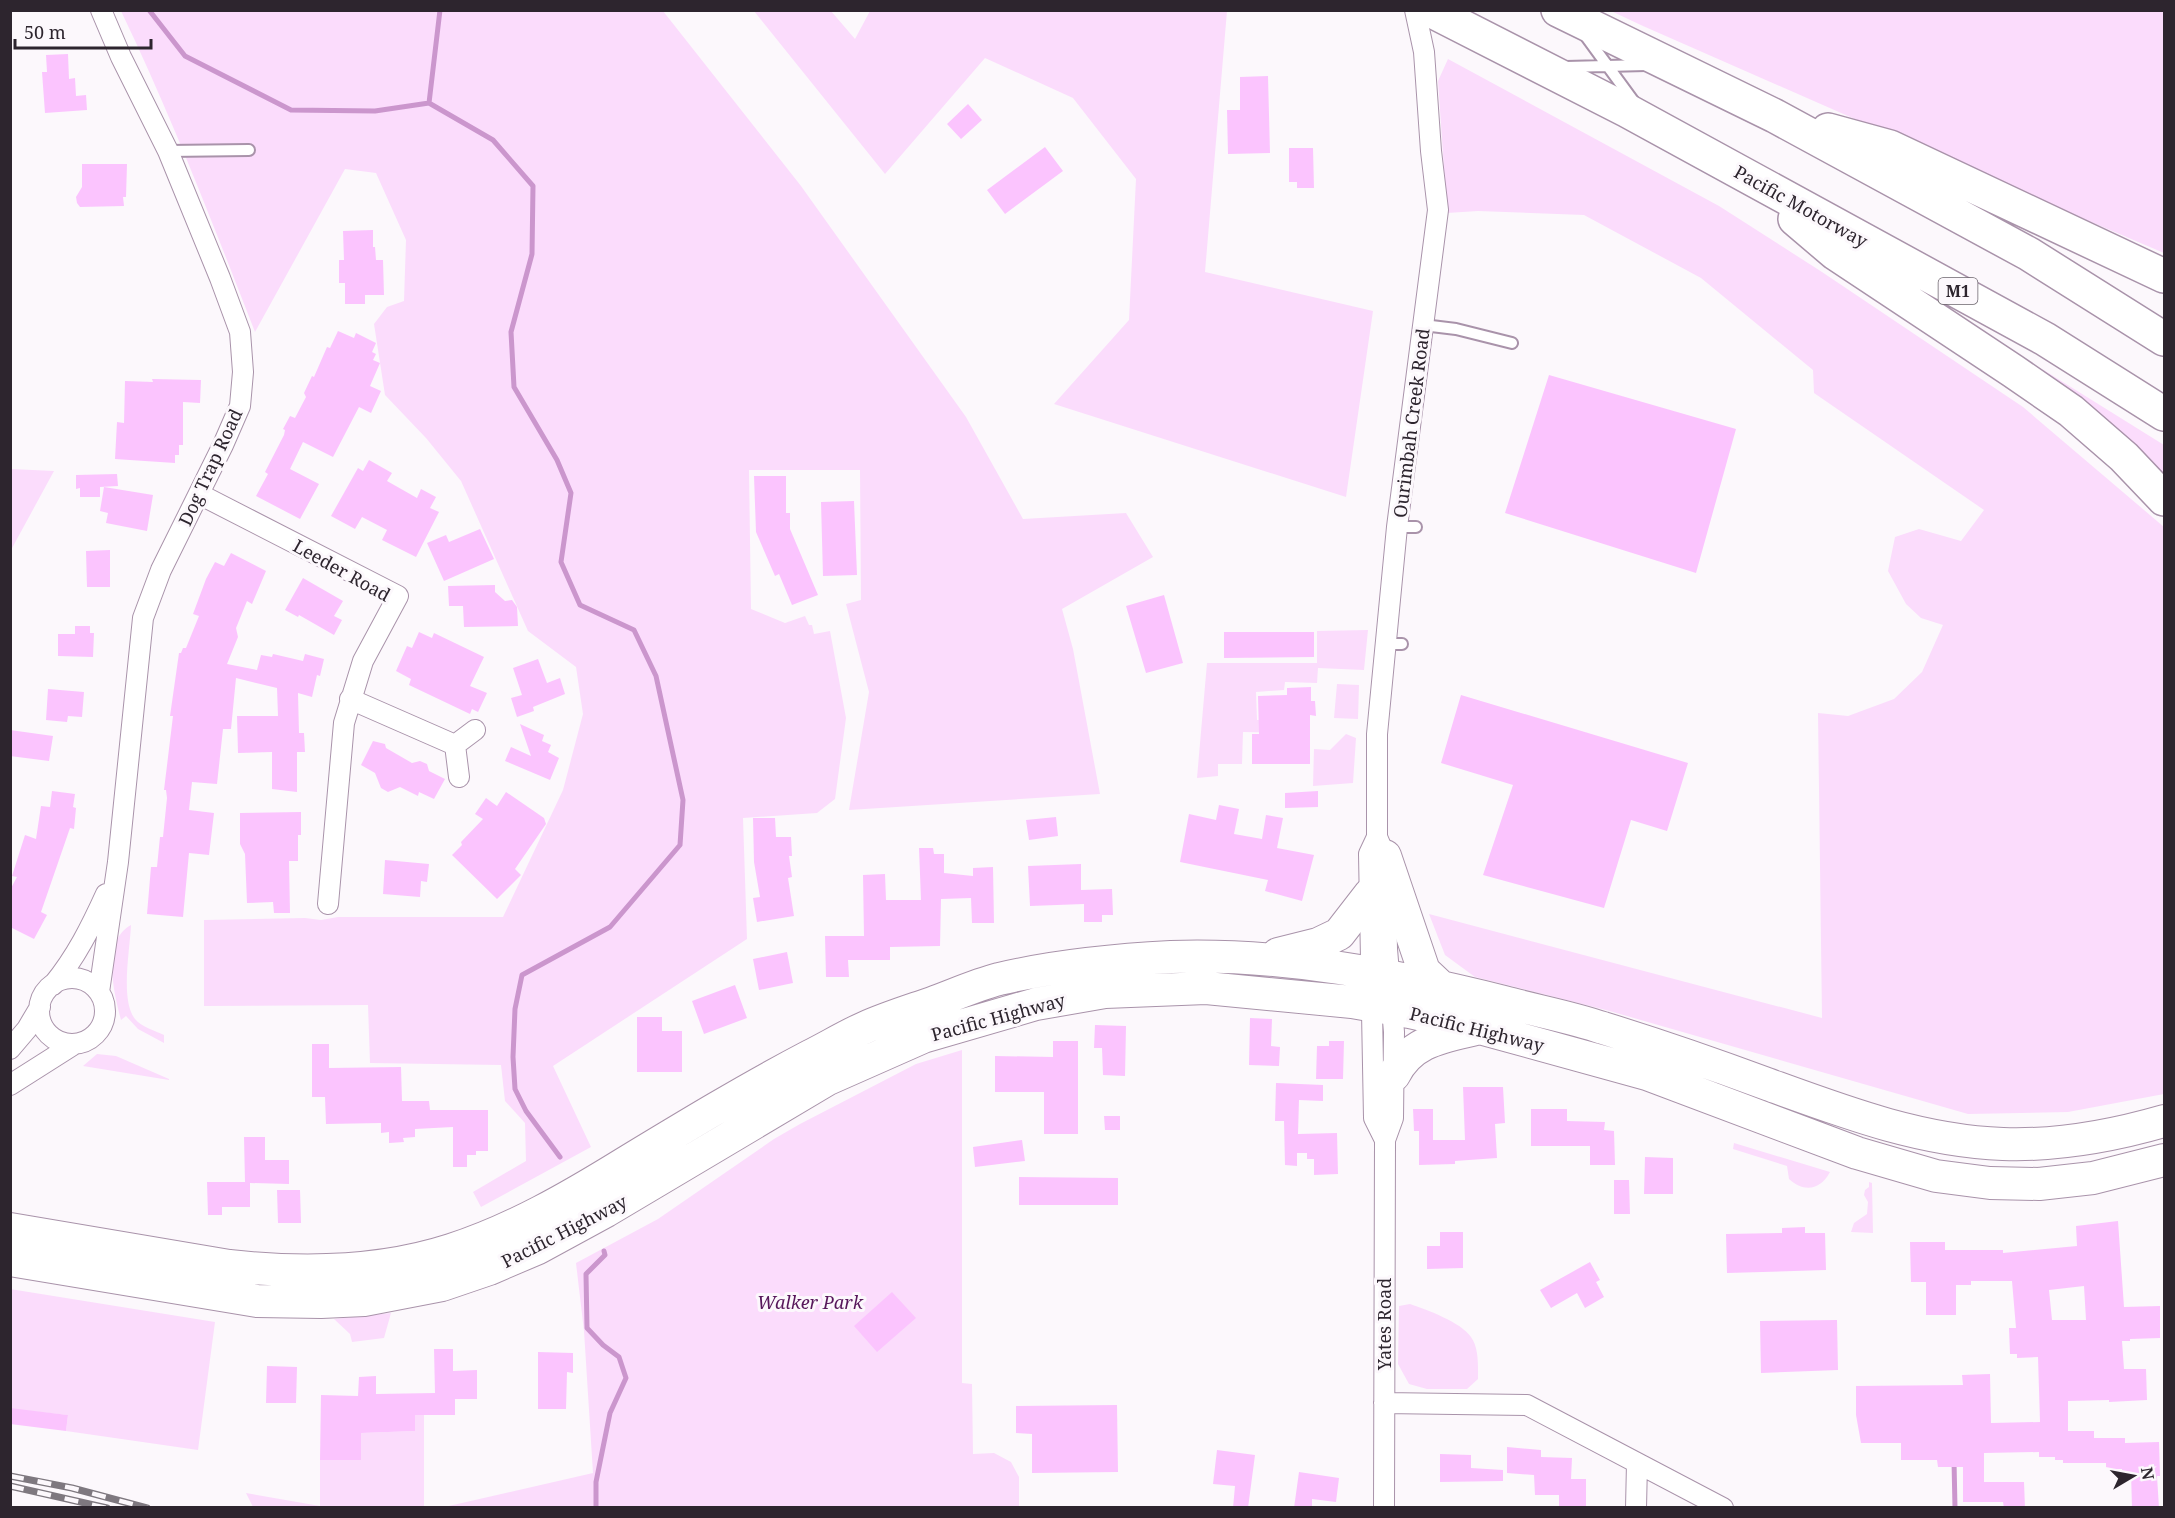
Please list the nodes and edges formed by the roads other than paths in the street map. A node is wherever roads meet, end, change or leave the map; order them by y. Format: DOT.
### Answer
graph roads {
  1 [pos="101,10"];
  2 [pos="1415,10"];
  3 [pos="1430,10"];
  4 [pos="1565,14"];
  5 [pos="1668,64"];
  6 [pos="1608,66"];
  7 [pos="1546,68"];
  8 [pos="1775,116"];
  9 [pos="1648,122"];
  10 [pos="249,150"];
  11 [pos="168,151"];
  12 [pos="1746,177"];
  13 [pos="2164,276"];
  14 [pos="1423,325"];
  15 [pos="2164,339"];
  16 [pos="1512,344"];
  17 [pos="2164,414"];
  18 [pos="199,494"];
  19 [pos="2164,499"];
  20 [pos="350,699"];
  21 [pos="475,730"];
  22 [pos="455,746"];
  23 [pos="459,777"];
  24 [pos="1381,846"];
  25 [pos="117,873"];
  26 [pos="1370,894"];
  27 [pos="328,904"];
  28 [pos="1254,960"];
  29 [pos="1380,974"];
  30 [pos="52,986"];
  31 [pos="1441,987"];
  32 [pos="99,992"];
  33 [pos="40,1007"];
  34 [pos="1382,1007"];
  35 [pos="1480,1028"];
  36 [pos="73,1045"];
  37 [pos="10,1049"];
  38 [pos="1394,1075"];
  39 [pos="10,1085"];
  40 [pos="2164,1121"];
  41 [pos="1385,1140"];
  42 [pos="2164,1161"];
  43 [pos="10,1229"];
  44 [pos="10,1260"];
  45 [pos="1384,1403"];
  46 [pos="1637,1463"];
  47 [pos="1384,1508"];
  48 [pos="1636,1508"];
  49 [pos="1723,1508"];
  1 -- 11 [label="street, Dog Trap Road"];
  2 -- 14 [label="street, Ourimbah Creek Road"];
  3 -- 7 [label="highway, Pacific Motorway / M1"];
  4 -- 5 [label="highway"];
  4 -- 6 [label="lane"];
  5 -- 6 [label="lane"];
  5 -- 8 [label="highway"];
  6 -- 7 [label="lane"];
  6 -- 9 [label="lane"];
  7 -- 9 [label="highway, Pacific Motorway / M1"];
  8 -- 13 [label="highway"];
  8 -- 15 [label="highway"];
  9 -- 12 [label="highway, Pacific Motorway / M1"];
  10 -- 11 [label="lane"];
  11 -- 18 [label="street, Dog Trap Road"];
  12 -- 17 [label="highway, Pacific Motorway / M1"];
  12 -- 19 [label="highway"];
  14 -- 16 [label="lane"];
  14 -- 24 [label="street, Ourimbah Creek Road"];
  18 -- 20 [label="street, Leeder Road"];
  18 -- 25 [label="street, Dog Trap Road"];
  20 -- 22 [label="street"];
  20 -- 27 [label="street, Leeder Road"];
  21 -- 22 [label="street"];
  22 -- 23 [label="street"];
  24 -- 26 [label="street, Ourimbah Creek Road"];
  24 -- 29 [label="street, Ourimbah Creek Road"];
  24 -- 31 [label="main road"];
  25 -- 30 [label="street, Dog Trap Road"];
  25 -- 32 [label="street, Dog Trap Road"];
  26 -- 28 [label="main road"];
  26 -- 29 [label="street, Ourimbah Creek Road"];
  28 -- 29 [label="main road, Pacific Highway"];
  28 -- 43 [label="main road, Pacific Highway"];
  29 -- 31 [label="main road, Pacific Highway"];
  29 -- 34 [label="street, Ourimbah Creek Road"];
  30 -- 32 [label="street"];
  30 -- 33 [label="street"];
  31 -- 40 [label="main road, Pacific Highway"];
  32 -- 36 [label="street"];
  33 -- 36 [label="street"];
  33 -- 37 [label="street"];
  34 -- 35 [label="main road, Pacific Highway"];
  34 -- 38 [label="street, Yates Road"];
  34 -- 41 [label="street, Yates Road"];
  34 -- 44 [label="main road, Pacific Highway"];
  35 -- 38 [label="main road"];
  35 -- 42 [label="main road, Pacific Highway"];
  36 -- 39 [label="street"];
  38 -- 41 [label="street, Yates Road"];
  41 -- 45 [label="street, Yates Road"];
  45 -- 46 [label="street"];
  45 -- 47 [label="street, Yates Road"];
  46 -- 48 [label="street"];
  46 -- 49 [label="street"];
}
